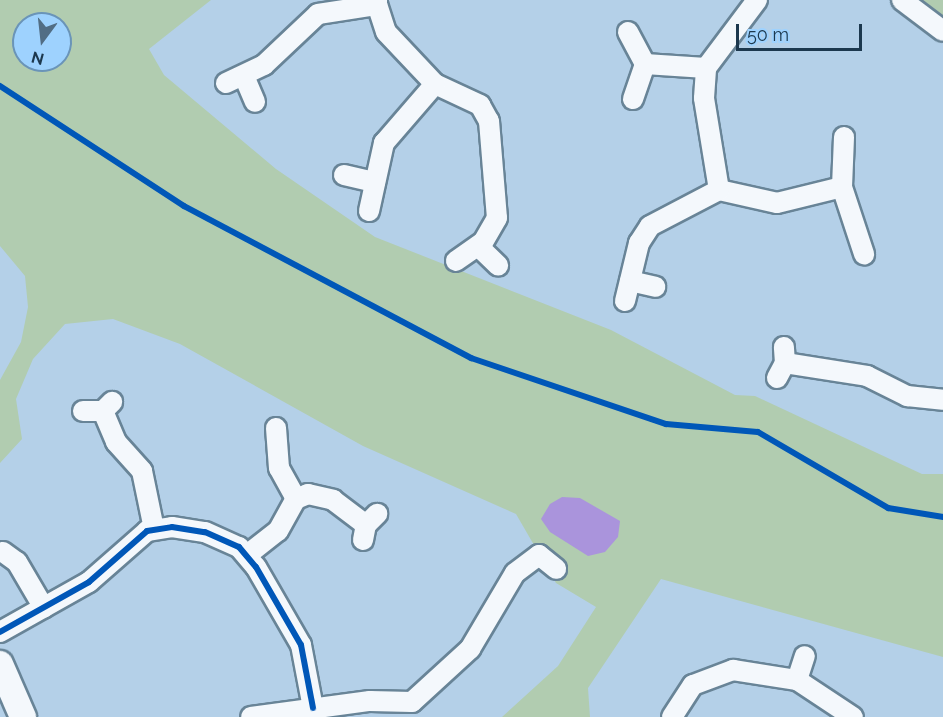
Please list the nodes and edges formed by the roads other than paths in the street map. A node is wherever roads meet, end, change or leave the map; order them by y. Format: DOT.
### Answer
graph roads {
  1 [pos="757,0"];
  2 [pos="902,0"];
  3 [pos="377,3"];
  4 [pos="943,31"];
  5 [pos="628,32"];
  6 [pos="645,64"];
  7 [pos="706,68"];
  8 [pos="435,84"];
  9 [pos="633,99"];
  10 [pos="255,102"];
  11 [pos="844,137"];
  12 [pos="344,175"];
  13 [pos="375,183"];
  14 [pos="842,187"];
  15 [pos="719,190"];
  16 [pos="369,211"];
  17 [pos="478,246"];
  18 [pos="864,254"];
  19 [pos="456,261"];
  20 [pos="498,265"];
  21 [pos="630,281"];
  22 [pos="655,287"];
  23 [pos="625,301"];
  24 [pos="782,363"];
  25 [pos="943,400"];
  26 [pos="83,411"];
  27 [pos="276,428"];
  28 [pos="296,499"];
  29 [pos="369,526"];
  30 [pos="154,529"];
  31 [pos="3,552"];
  32 [pos="247,555"];
  33 [pos="556,569"];
  34 [pos="45,608"];
  35 [pos="0,632"];
  36 [pos="805,656"];
  37 [pos="0,664"];
  38 [pos="797,680"];
  39 [pos="313,708"];
  40 [pos="23,717"];
  41 [pos="260,717"];
  42 [pos="672,717"];
  43 [pos="853,717"];
  1 -- 7 [label="street"];
  2 -- 4 [label="street"];
  3 -- 8 [label="street"];
  3 -- 10 [label="street"];
  5 -- 6 [label="street"];
  6 -- 7 [label="street"];
  6 -- 9 [label="street"];
  7 -- 15 [label="street"];
  8 -- 13 [label="street"];
  8 -- 17 [label="street"];
  11 -- 14 [label="street"];
  12 -- 13 [label="street"];
  13 -- 16 [label="street"];
  14 -- 15 [label="street"];
  14 -- 18 [label="street"];
  15 -- 21 [label="street"];
  17 -- 19 [label="street"];
  17 -- 20 [label="street"];
  21 -- 22 [label="street"];
  21 -- 23 [label="street"];
  24 -- 25 [label="street"];
  26 -- 30 [label="street"];
  27 -- 28 [label="street"];
  28 -- 29 [label="street"];
  28 -- 32 [label="street"];
  30 -- 32 [label="street"];
  30 -- 34 [label="street"];
  31 -- 34 [label="street"];
  32 -- 39 [label="street"];
  33 -- 39 [label="street"];
  34 -- 35 [label="street"];
  36 -- 38 [label="street"];
  37 -- 40 [label="street"];
  38 -- 42 [label="street"];
  38 -- 43 [label="street"];
  39 -- 41 [label="street"];
}
